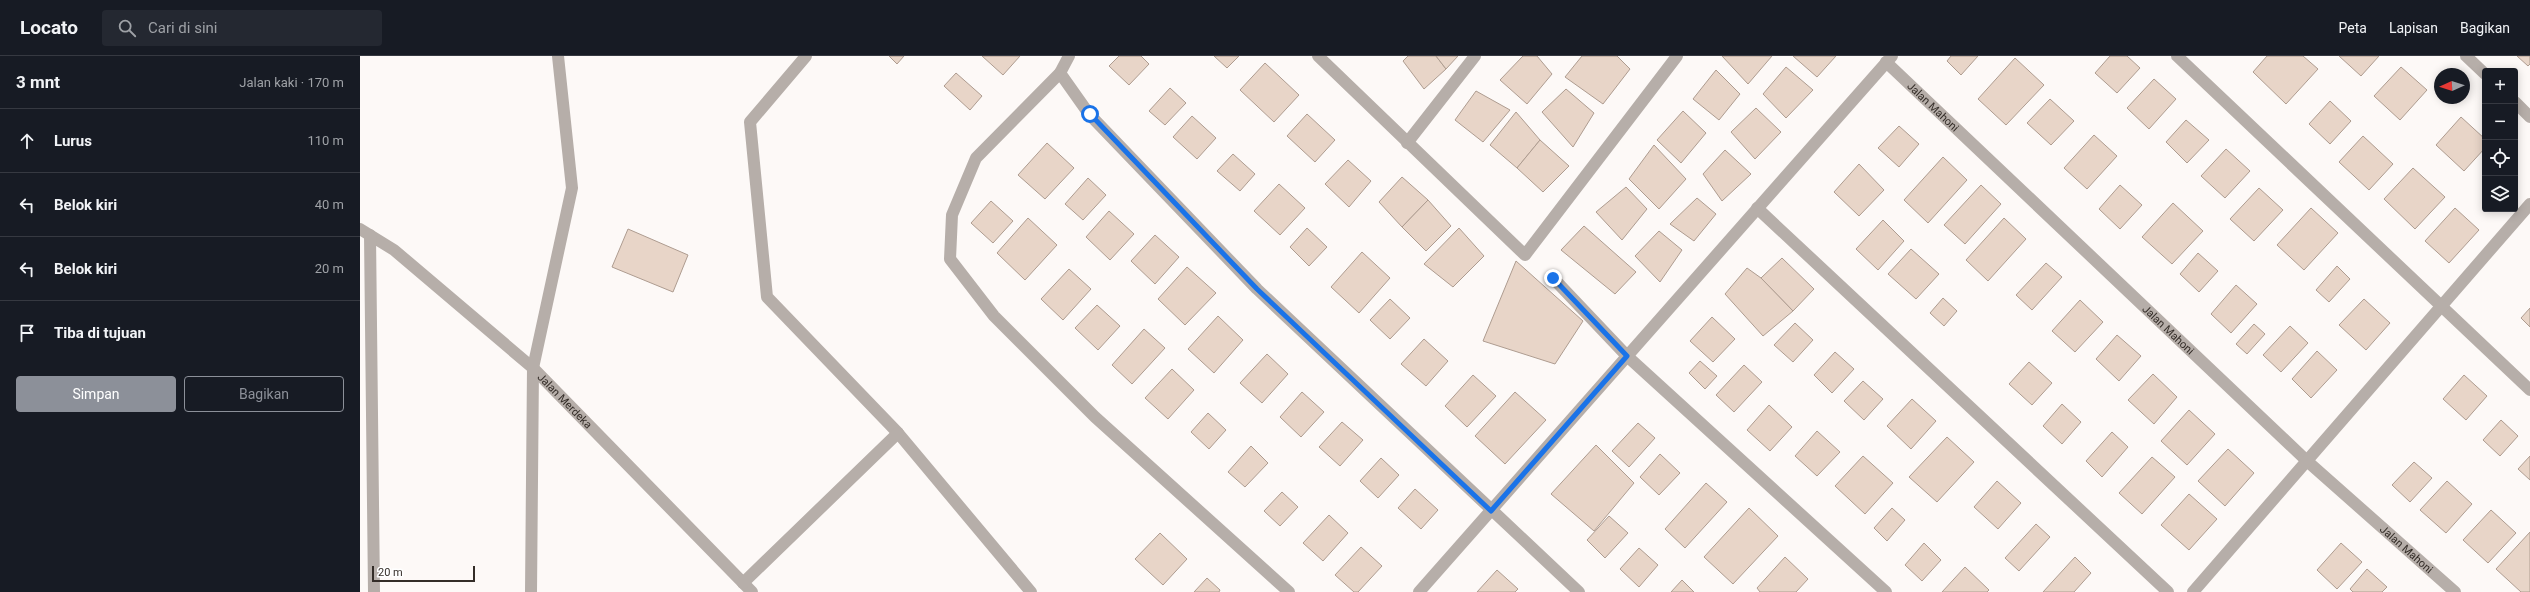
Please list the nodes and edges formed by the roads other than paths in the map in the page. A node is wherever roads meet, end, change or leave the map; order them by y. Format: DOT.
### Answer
graph roads {
  1 [pos="558,56"];
  2 [pos="806,56"];
  3 [pos="1069,56"];
  4 [pos="1318,56"];
  5 [pos="1475,56"];
  6 [pos="1678,56"];
  7 [pos="2177,56"];
  8 [pos="2466,56"];
  9 [pos="1889,59"];
  10 [pos="2482,71"];
  11 [pos="1060,73"];
  12 [pos="2517,104"];
  13 [pos="2530,117"];
  14 [pos="1407,143"];
  15 [pos="2530,204"];
  16 [pos="1757,208"];
  17 [pos="365,232"];
  18 [pos="1553,278"];
  19 [pos="2440,307"];
  20 [pos="1627,356"];
  21 [pos="533,368"];
  22 [pos="2530,390"];
  23 [pos="898,432"];
  24 [pos="2307,461"];
  25 [pos="1491,511"];
  26 [pos="743,583"];
  27 [pos="374,592"];
  28 [pos="530,592"];
  29 [pos="752,592"];
  30 [pos="1031,592"];
  31 [pos="1289,592"];
  32 [pos="1419,592"];
  33 [pos="1579,592"];
  34 [pos="1886,592"];
  35 [pos="2168,592"];
  36 [pos="2193,592"];
  37 [pos="2455,592"];
  1 -- 21 [label="street"];
  2 -- 23 [label="street"];
  3 -- 11 [label="street"];
  4 -- 14 [label="street"];
  5 -- 14 [label="street"];
  6 -- 14 [label="street"];
  7 -- 19 [label="street"];
  8 -- 10 [label="street"];
  9 -- 16 [label="street"];
  9 -- 24 [label="street, Jalan Mahoni"];
  11 -- 25 [label="street"];
  11 -- 31 [label="street"];
  12 -- 13 [label="street"];
  15 -- 19 [label="street"];
  16 -- 20 [label="street"];
  16 -- 35 [label="street"];
  17 -- 21 [label="street, Jalan Merdeka"];
  17 -- 27 [label="street"];
  18 -- 20 [label="street"];
  19 -- 22 [label="street"];
  19 -- 24 [label="street"];
  20 -- 25 [label="street"];
  20 -- 34 [label="street"];
  21 -- 26 [label="street, Jalan Merdeka"];
  21 -- 28 [label="street"];
  23 -- 26 [label="street"];
  23 -- 30 [label="street"];
  24 -- 36 [label="street"];
  24 -- 37 [label="street, Jalan Mahoni"];
  25 -- 32 [label="street"];
  25 -- 33 [label="street"];
  26 -- 29 [label="street, Jalan Merdeka"];
}
